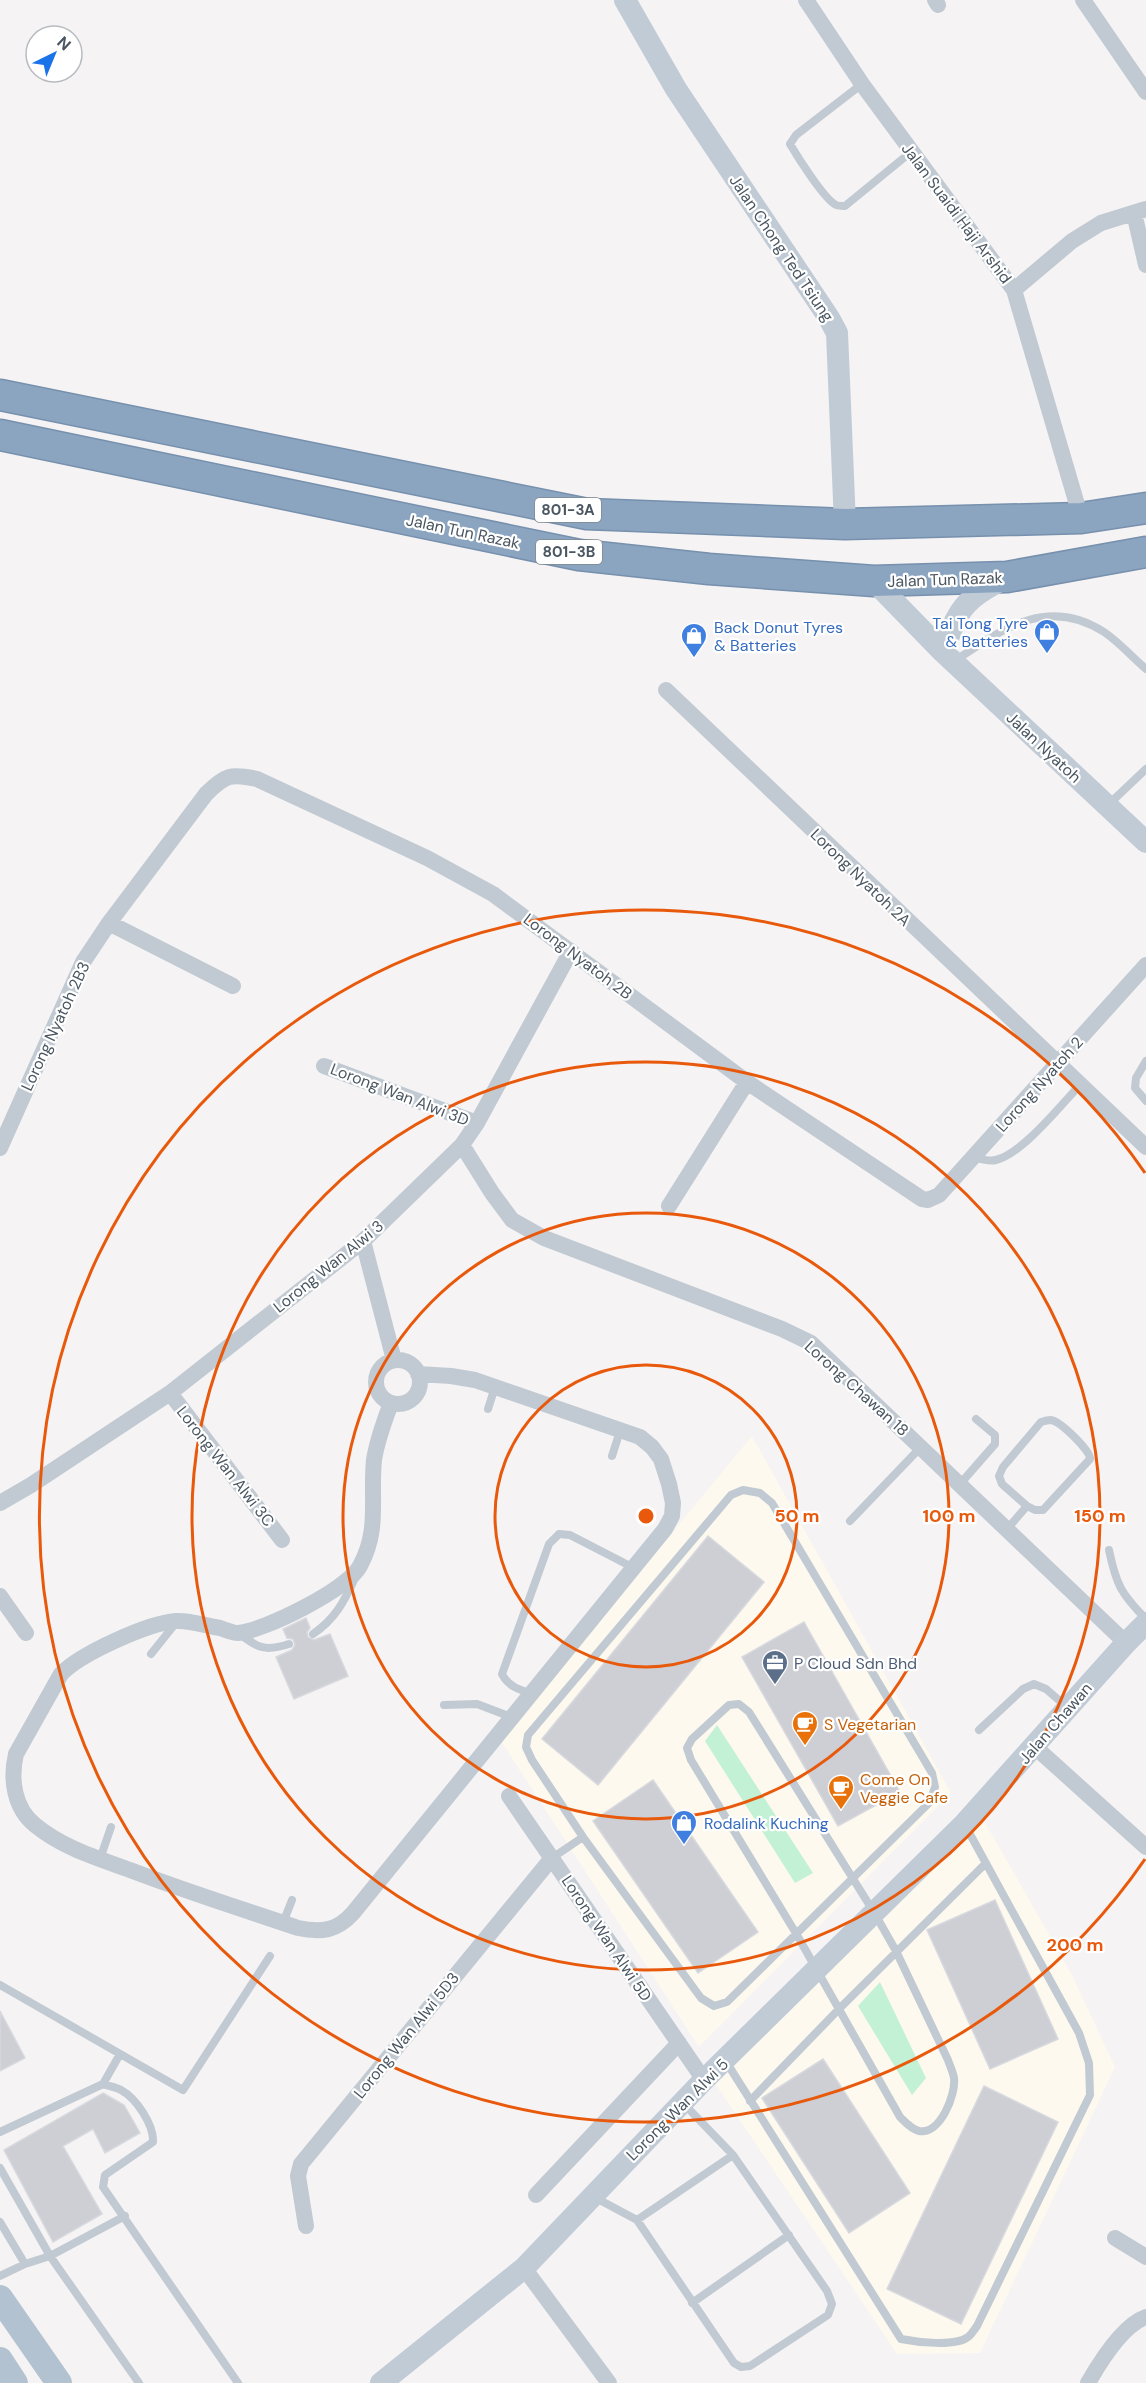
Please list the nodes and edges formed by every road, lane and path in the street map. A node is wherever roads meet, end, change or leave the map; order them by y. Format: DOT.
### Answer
graph roads {
  1 [pos="625,0"];
  2 [pos="806,0"];
  3 [pos="1083,0"];
  4 [pos="862,84"];
  5 [pos="1146,92"];
  6 [pos="911,152"];
  7 [pos="1140,211"];
  8 [pos="1146,265"];
  9 [pos="1014,290"];
  10 [pos="0,395"];
  11 [pos="0,435"];
  12 [pos="1146,508"];
  13 [pos="1081,518"];
  14 [pos="845,524"];
  15 [pos="1146,552"];
  16 [pos="1007,577"];
  17 [pos="874,581"];
  18 [pos="948,657"];
  19 [pos="1146,669"];
  20 [pos="666,690"];
  21 [pos="1146,769"];
  22 [pos="206,794"];
  23 [pos="1107,806"];
  24 [pos="1146,842"];
  25 [pos="109,923"];
  26 [pos="572,951"];
  27 [pos="1146,965"];
  28 [pos="233,986"];
  29 [pos="1146,1061"];
  30 [pos="1057,1064"];
  31 [pos="324,1066"];
  32 [pos="747,1082"];
  33 [pos="1080,1085"];
  34 [pos="1146,1101"];
  35 [pos="477,1123"];
  36 [pos="462,1145"];
  37 [pos="1146,1147"];
  38 [pos="0,1148"];
  39 [pos="974,1157"];
  40 [pos="928,1200"];
  41 [pos="669,1206"];
  42 [pos="363,1241"];
  43 [pos="394,1360"];
  44 [pos="418,1374"];
  45 [pos="495,1386"];
  46 [pos="170,1393"];
  47 [pos="391,1403"];
  48 [pos="488,1409"];
  49 [pos="976,1419"];
  50 [pos="620,1431"];
  51 [pos="921,1446"];
  52 [pos="612,1456"];
  53 [pos="960,1484"];
  54 [pos="0,1503"];
  55 [pos="1027,1506"];
  56 [pos="850,1521"];
  57 [pos="1008,1528"];
  58 [pos="282,1540"];
  59 [pos="1109,1550"];
  60 [pos="634,1568"];
  61 [pos="359,1569"];
  62 [pos="0,1596"];
  63 [pos="177,1621"];
  64 [pos="1146,1621"];
  65 [pos="26,1633"];
  66 [pos="237,1633"];
  67 [pos="313,1634"];
  68 [pos="1126,1642"];
  69 [pos="290,1644"];
  70 [pos="151,1654"];
  71 [pos="531,1693"];
  72 [pos="444,1705"];
  73 [pos="1068,1708"];
  74 [pos="511,1717"];
  75 [pos="979,1730"];
  76 [pos="1035,1747"];
  77 [pos="509,1796"];
  78 [pos="964,1824"];
  79 [pos="111,1827"];
  80 [pos="583,1837"];
  81 [pos="1146,1847"];
  82 [pos="552,1857"];
  83 [pos="100,1859"];
  84 [pos="986,1863"];
  85 [pos="854,1878"];
  86 [pos="292,1900"];
  87 [pos="875,1914"];
  88 [pos="283,1923"];
  89 [pos="797,1935"];
  90 [pos="896,1951"];
  91 [pos="270,1956"];
  92 [pos="818,1971"];
  93 [pos="0,1985"];
  94 [pos="839,2009"];
  95 [pos="679,2043"];
  96 [pos="120,2054"];
  97 [pos="725,2060"];
  98 [pos="704,2080"];
  99 [pos="103,2084"];
  100 [pos="750,2102"];
  101 [pos="683,2103"];
  102 [pos="0,2132"];
  103 [pos="733,2155"];
  104 [pos="0,2168"];
  105 [pos="536,2195"];
  106 [pos="591,2196"];
  107 [pos="125,2216"];
  108 [pos="637,2220"];
  109 [pos="0,2222"];
  110 [pos="306,2226"];
  111 [pos="789,2235"];
  112 [pos="1115,2238"];
  113 [pos="50,2256"];
  114 [pos="1146,2257"];
  115 [pos="26,2264"];
  116 [pos="524,2268"];
  117 [pos="0,2276"];
  118 [pos="0,2298"];
  119 [pos="692,2303"];
  120 [pos="1146,2317"];
  121 [pos="0,2360"];
  122 [pos="15,2383"];
  123 [pos="59,2383"];
  124 [pos="139,2383"];
  125 [pos="238,2383"];
  126 [pos="381,2383"];
  127 [pos="609,2383"];
  128 [pos="1088,2383"];
  1 -- 14 [label="street, Jalan Chong Ted Tsiung"];
  2 -- 4 [label="street, Jalan Suaidi Haji Arshid"];
  3 -- 5 [label="street"];
  4 -- 6 [label="street, Jalan Suaidi Haji Arshid"];
  4 -- 6 [label="lane"];
  6 -- 9 [label="street, Jalan Suaidi Haji Arshid"];
  7 -- 8 [label="street"];
  7 -- 9 [label="street"];
  9 -- 13 [label="street, Jalan Suaidi Haji Arshid"];
  10 -- 14 [label="highway, 801-3A"];
  11 -- 17 [label="highway, Jalan Tun Razak / 801-3B"];
  12 -- 13 [label="highway, 801-3A"];
  13 -- 14 [label="highway, 801-3A"];
  15 -- 16 [label="highway, Jalan Tun Razak / 801-3B"];
  16 -- 17 [label="highway, Jalan Tun Razak / 801-3B"];
  16 -- 18 [label="street"];
  17 -- 18 [label="street, Jalan Nyatoh"];
  18 -- 19 [label="lane"];
  18 -- 23 [label="street, Jalan Nyatoh"];
  20 -- 30 [label="street, Lorong Nyatoh 2A"];
  21 -- 23 [label="lane"];
  22 -- 25 [label="street, Lorong Nyatoh 2B3"];
  22 -- 26 [label="street, Lorong Nyatoh 2B"];
  23 -- 24 [label="street, Jalan Nyatoh"];
  25 -- 28 [label="street"];
  25 -- 38 [label="street, Lorong Nyatoh 2B3"];
  26 -- 32 [label="street, Lorong Nyatoh 2B"];
  26 -- 35 [label="street, Lorong Wan Alwi 3"];
  27 -- 30 [label="street, Lorong Nyatoh 2"];
  29 -- 34 [label="lane"];
  30 -- 33 [label="street, Lorong Nyatoh 2A"];
  30 -- 39 [label="street, Lorong Nyatoh 2"];
  31 -- 35 [label="street, Lorong Wan Alwi 3D"];
  32 -- 40 [label="street, Lorong Nyatoh 2B"];
  32 -- 41 [label="street"];
  33 -- 37 [label="street, Lorong Nyatoh 2A"];
  33 -- 39 [label="lane"];
  35 -- 36 [label="street, Lorong Wan Alwi 3"];
  36 -- 42 [label="street, Lorong Wan Alwi 3"];
  36 -- 51 [label="street, Lorong Chawan 18"];
  39 -- 40 [label="street, Lorong Nyatoh 2"];
  42 -- 43 [label="street"];
  42 -- 46 [label="street, Lorong Wan Alwi 3"];
  43 -- 44 [label="street"];
  43 -- 47 [label="street"];
  44 -- 45 [label="street"];
  44 -- 47 [label="street"];
  45 -- 48 [label="lane"];
  45 -- 50 [label="street"];
  46 -- 54 [label="street, Lorong Wan Alwi 3"];
  46 -- 58 [label="street, Lorong Wan Alwi 3C"];
  47 -- 61 [label="street"];
  49 -- 53 [label="lane"];
  50 -- 52 [label="lane"];
  50 -- 60 [label="street"];
  51 -- 53 [label="street, Lorong Chawan 18"];
  51 -- 56 [label="lane"];
  53 -- 57 [label="street, Lorong Chawan 18"];
  55 -- 55 [label="lane"];
  55 -- 57 [label="lane"];
  57 -- 68 [label="street, Lorong Chawan 18"];
  59 -- 64 [label="lane"];
  60 -- 71 [label="street"];
  60 -- 71 [label="lane"];
  61 -- 66 [label="street"];
  61 -- 67 [label="lane"];
  62 -- 65 [label="street"];
  63 -- 66 [label="street"];
  63 -- 70 [label="lane"];
  63 -- 83 [label="street"];
  64 -- 68 [label="street, Jalan Chawan"];
  66 -- 69 [label="lane"];
  68 -- 73 [label="street, Jalan Chawan"];
  71 -- 74 [label="street"];
  72 -- 74 [label="lane"];
  73 -- 75 [label="lane"];
  73 -- 76 [label="street, Jalan Chawan"];
  74 -- 88 [label="street"];
  76 -- 78 [label="street, Jalan Chawan"];
  76 -- 81 [label="street"];
  77 -- 82 [label="street, Lorong Wan Alwi 5D"];
  78 -- 84 [label="lane"];
  78 -- 87 [label="street, Lorong Wan Alwi 5"];
  79 -- 83 [label="lane"];
  80 -- 82 [label="lane"];
  80 -- 85 [label="lane"];
  80 -- 89 [label="lane"];
  82 -- 95 [label="street, Lorong Wan Alwi 5D"];
  82 -- 110 [label="street, Lorong Wan Alwi 5D3"];
  83 -- 88 [label="street"];
  84 -- 90 [label="lane"];
  84 -- 100 [label="lane"];
  85 -- 87 [label="lane"];
  85 -- 89 [label="lane"];
  85 -- 89 [label="lane"];
  86 -- 88 [label="lane"];
  87 -- 90 [label="lane"];
  87 -- 92 [label="street, Lorong Wan Alwi 5"];
  89 -- 92 [label="lane"];
  90 -- 94 [label="lane"];
  90 -- 94 [label="lane"];
  91 -- 96 [label="lane"];
  92 -- 94 [label="lane"];
  92 -- 97 [label="street, Lorong Wan Alwi 5"];
  93 -- 96 [label="lane"];
  94 -- 100 [label="lane"];
  95 -- 98 [label="street, Lorong Wan Alwi 5D"];
  95 -- 105 [label="street"];
  96 -- 99 [label="lane"];
  97 -- 98 [label="street, Lorong Wan Alwi 5"];
  97 -- 100 [label="lane"];
  98 -- 101 [label="street, Lorong Wan Alwi 5"];
  99 -- 102 [label="lane"];
  99 -- 107 [label="lane"];
  101 -- 103 [label="lane"];
  101 -- 106 [label="street, Lorong Wan Alwi 5"];
  103 -- 108 [label="lane"];
  103 -- 111 [label="lane"];
  104 -- 113 [label="lane"];
  106 -- 108 [label="lane"];
  106 -- 116 [label="street, Lorong Wan Alwi 5"];
  107 -- 113 [label="lane"];
  107 -- 125 [label="lane"];
  108 -- 119 [label="lane"];
  109 -- 115 [label="lane"];
  111 -- 119 [label="lane"];
  111 -- 119 [label="lane"];
  112 -- 114 [label="street"];
  113 -- 115 [label="lane"];
  113 -- 124 [label="lane"];
  115 -- 117 [label="lane"];
  116 -- 126 [label="street, Lorong Wan Alwi 5"];
  116 -- 127 [label="street"];
  118 -- 123 [label="main road"];
  120 -- 128 [label="street"];
  121 -- 122 [label="main road"];
}
